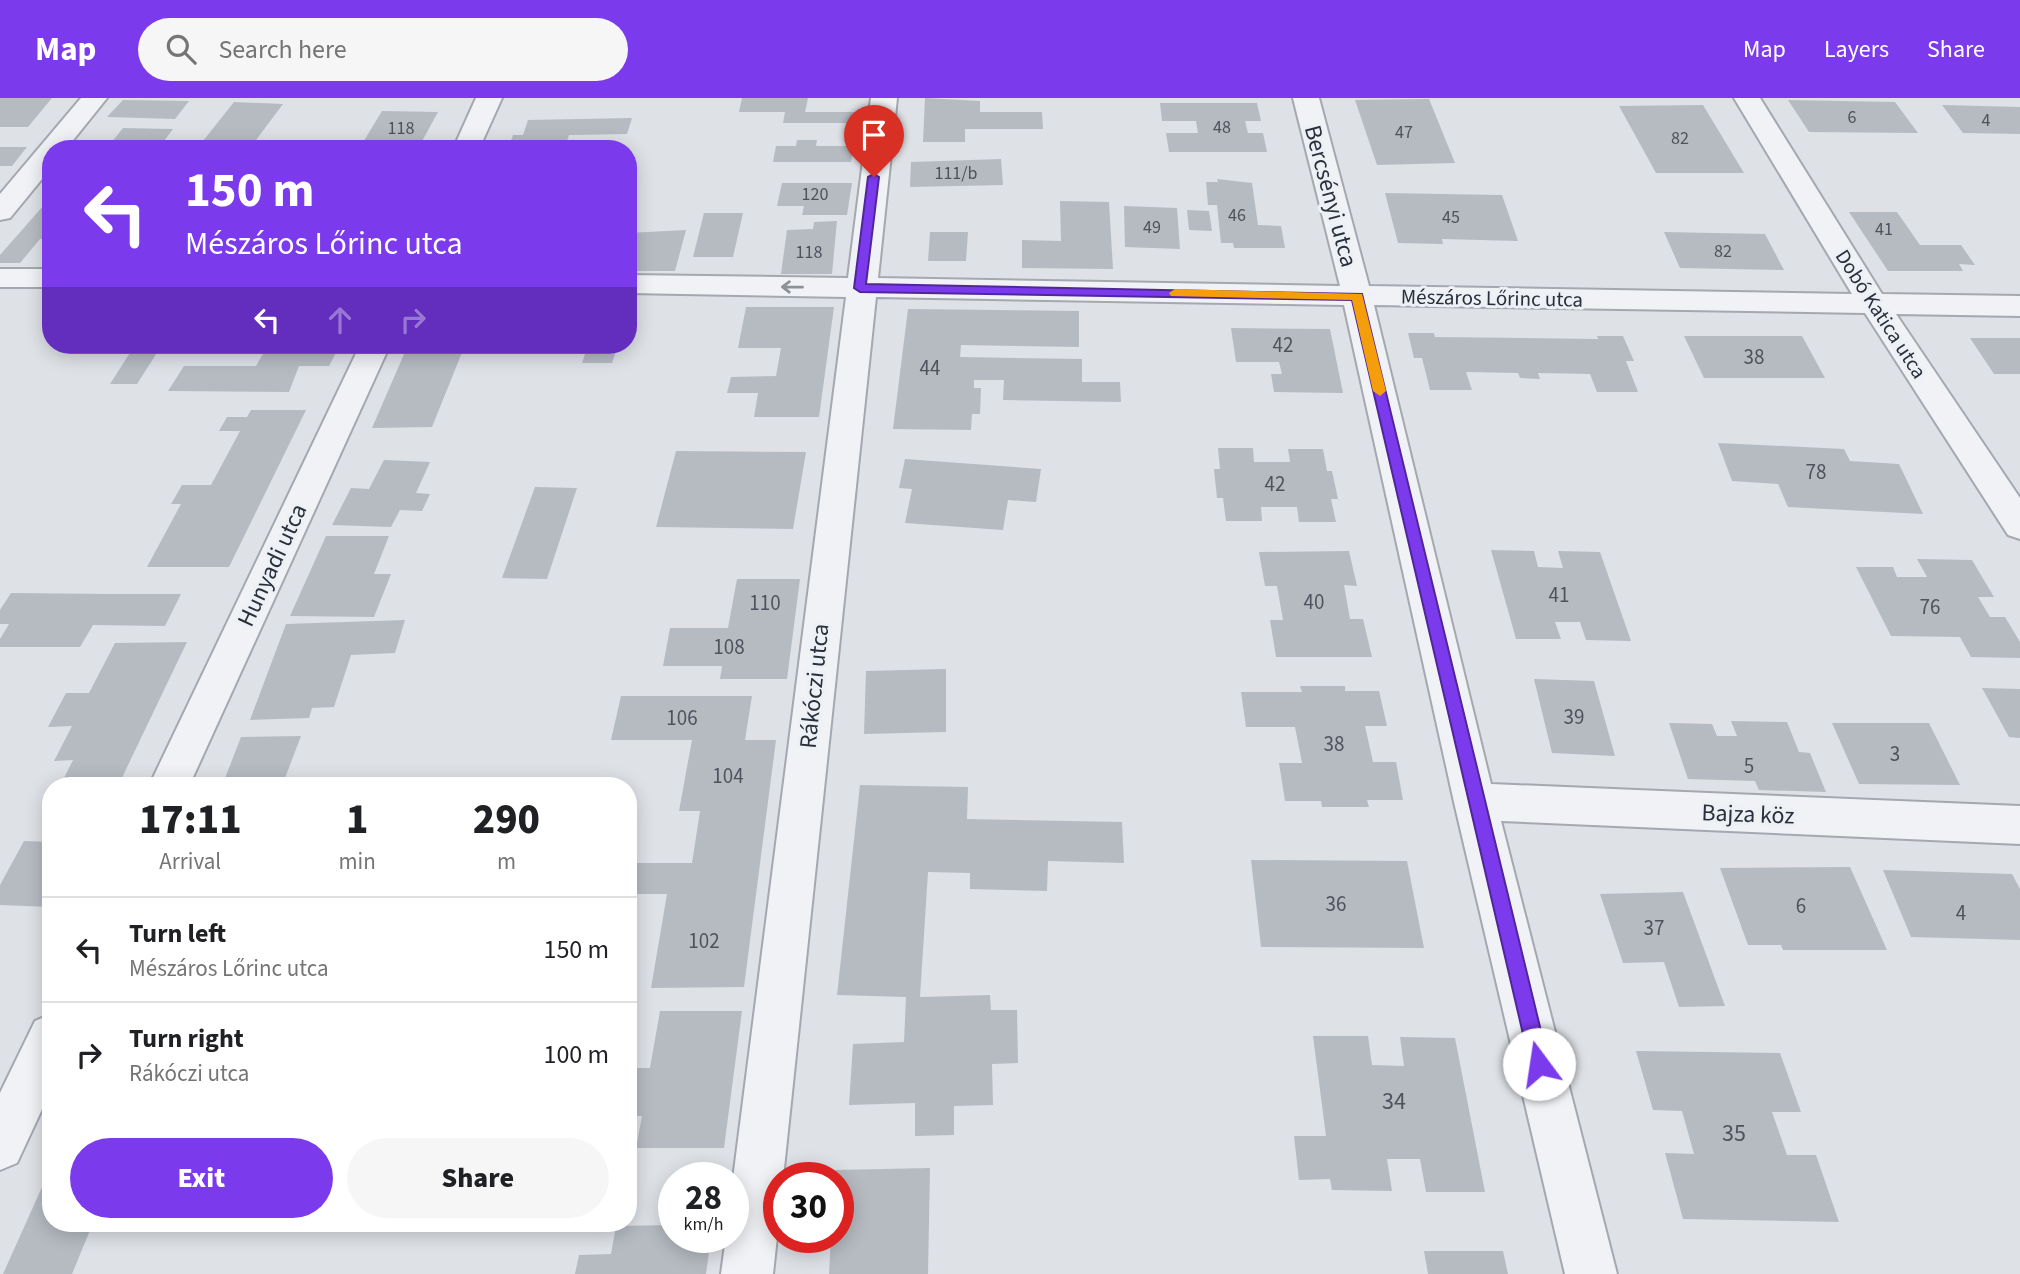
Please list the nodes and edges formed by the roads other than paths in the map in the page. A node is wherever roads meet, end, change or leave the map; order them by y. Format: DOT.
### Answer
graph roads {
  1 [pos="94,98"];
  2 [pos="489,98"];
  3 [pos="884,98"];
  4 [pos="1306,98"];
  5 [pos="1747,98"];
  6 [pos="59,140"];
  7 [pos="470,140"];
  8 [pos="42,160"];
  9 [pos="0,212"];
  10 [pos="0,278"];
  11 [pos="42,278"];
  12 [pos="637,284"];
  13 [pos="860,288"];
  14 [pos="1357,296"];
  15 [pos="1873,303"];
  16 [pos="2020,306"];
  17 [pos="371,354"];
  18 [pos="2020,526"];
  19 [pos="173,777"];
  20 [pos="1475,802"];
  21 [pos="2020,825"];
  22 [pos="42,1056"];
  23 [pos="0,1146"];
  24 [pos="747,1274"];
  25 [pos="1591,1274"];
  1 -- 6 [label="street"];
  2 -- 7 [label="street"];
  3 -- 13 [label="street, Rákóczi utca"];
  4 -- 14 [label="street, Bercsényi utca"];
  5 -- 15 [label="street, Dobó Katica utca"];
  8 -- 9 [label="street"];
  10 -- 11 [label="street"];
  13 -- 12 [label="street, Mészáros Lőrinc utca, one-way"];
  13 -- 14 [label="street, Mészáros Lőrinc utca"];
  13 -- 24 [label="street, Rákóczi utca"];
  14 -- 15 [label="street, Mészáros Lőrinc utca"];
  14 -- 20 [label="street, Bercsényi utca"];
  15 -- 16 [label="street, Mészáros Lőrinc utca"];
  15 -- 18 [label="street, Dobó Katica utca"];
  17 -- 19 [label="street, Hunyadi utca"];
  20 -- 21 [label="street, Bajza köz"];
  20 -- 25 [label="street, Bercsényi utca"];
  22 -- 23 [label="street"];
}
